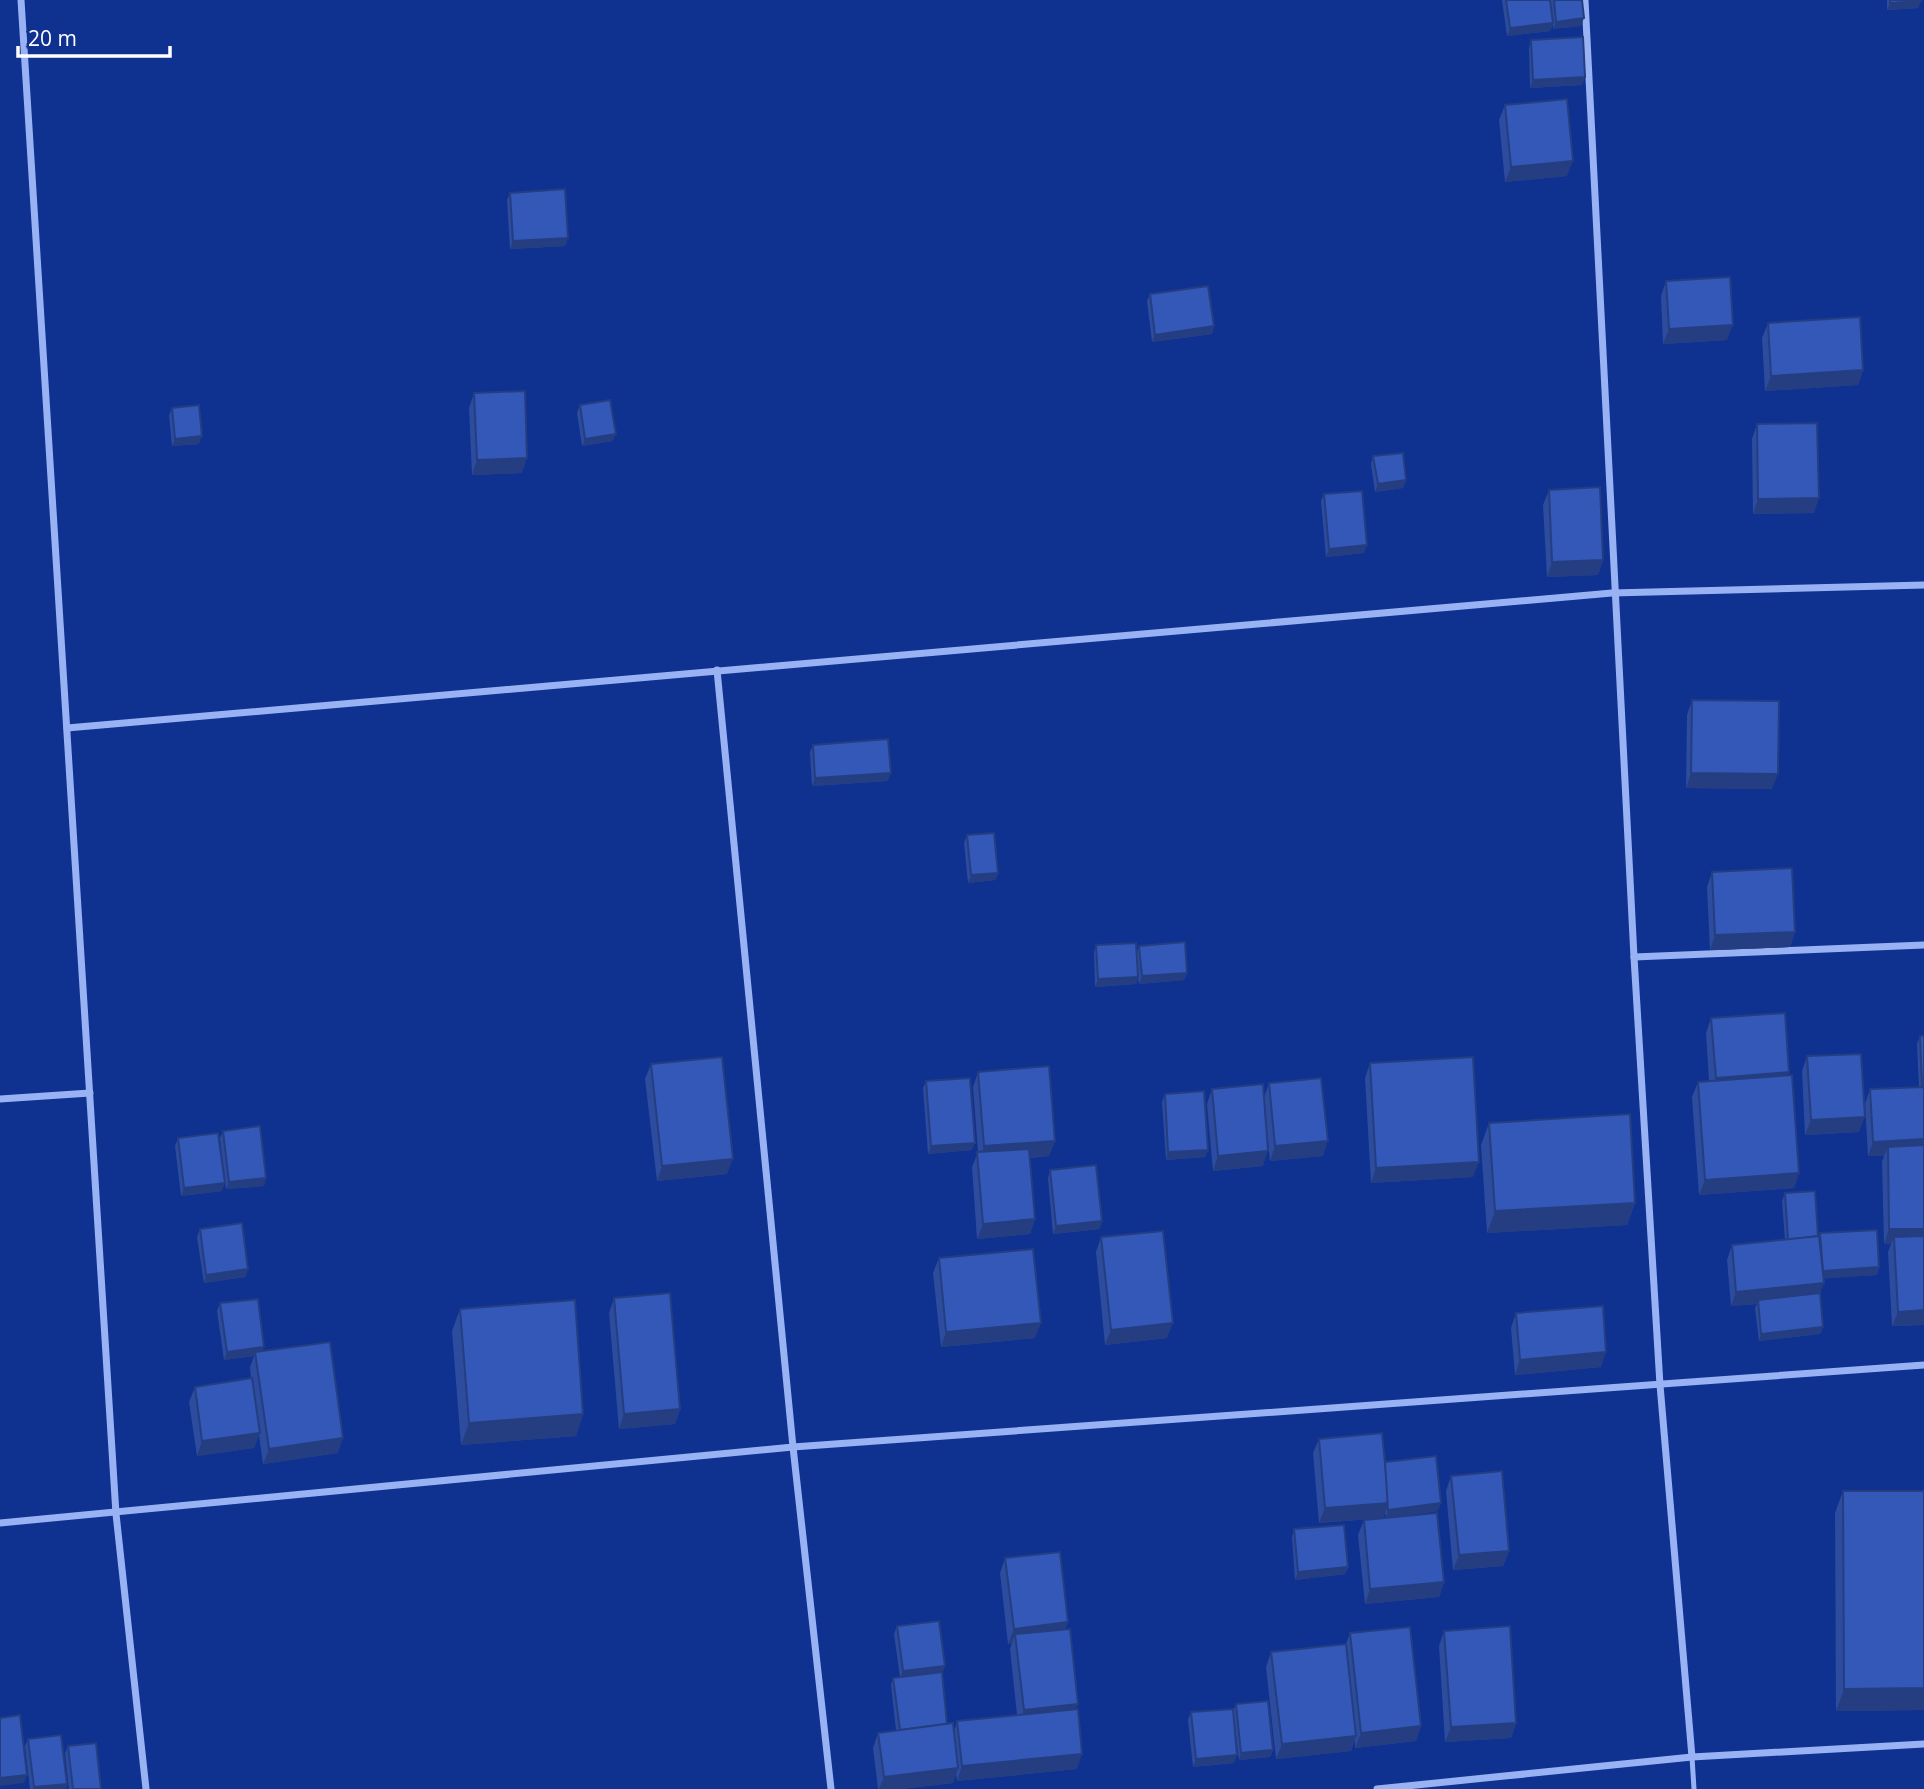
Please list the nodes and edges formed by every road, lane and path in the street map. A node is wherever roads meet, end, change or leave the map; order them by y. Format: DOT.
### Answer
graph roads {
  1 [pos="21,0"];
  2 [pos="1585,0"];
  3 [pos="1924,585"];
  4 [pos="1612,593"];
  5 [pos="717,670"];
  6 [pos="67,728"];
  7 [pos="1924,945"];
  8 [pos="1633,957"];
  9 [pos="90,1093"];
  10 [pos="0,1099"];
  11 [pos="1924,1365"];
  12 [pos="1660,1385"];
  13 [pos="793,1447"];
  14 [pos="116,1514"];
  15 [pos="0,1523"];
  16 [pos="1924,1744"];
  17 [pos="1692,1757"];
  18 [pos="146,1789"];
  19 [pos="831,1789"];
  20 [pos="1377,1789"];
  21 [pos="1694,1789"];
  1 -- 6 [label="street"];
  2 -- 4 [label="street"];
  3 -- 4 [label="street"];
  4 -- 5 [label="street"];
  4 -- 8 [label="street"];
  5 -- 6 [label="street"];
  5 -- 13 [label="street"];
  6 -- 9 [label="street"];
  7 -- 8 [label="street"];
  8 -- 12 [label="street"];
  9 -- 10 [label="street"];
  9 -- 14 [label="street"];
  11 -- 12 [label="street"];
  12 -- 13 [label="street"];
  12 -- 17 [label="street"];
  13 -- 14 [label="street"];
  13 -- 19 [label="street"];
  14 -- 15 [label="street"];
  14 -- 18 [label="street"];
  16 -- 17 [label="street"];
  17 -- 20 [label="street"];
  17 -- 21 [label="lane"];
}
